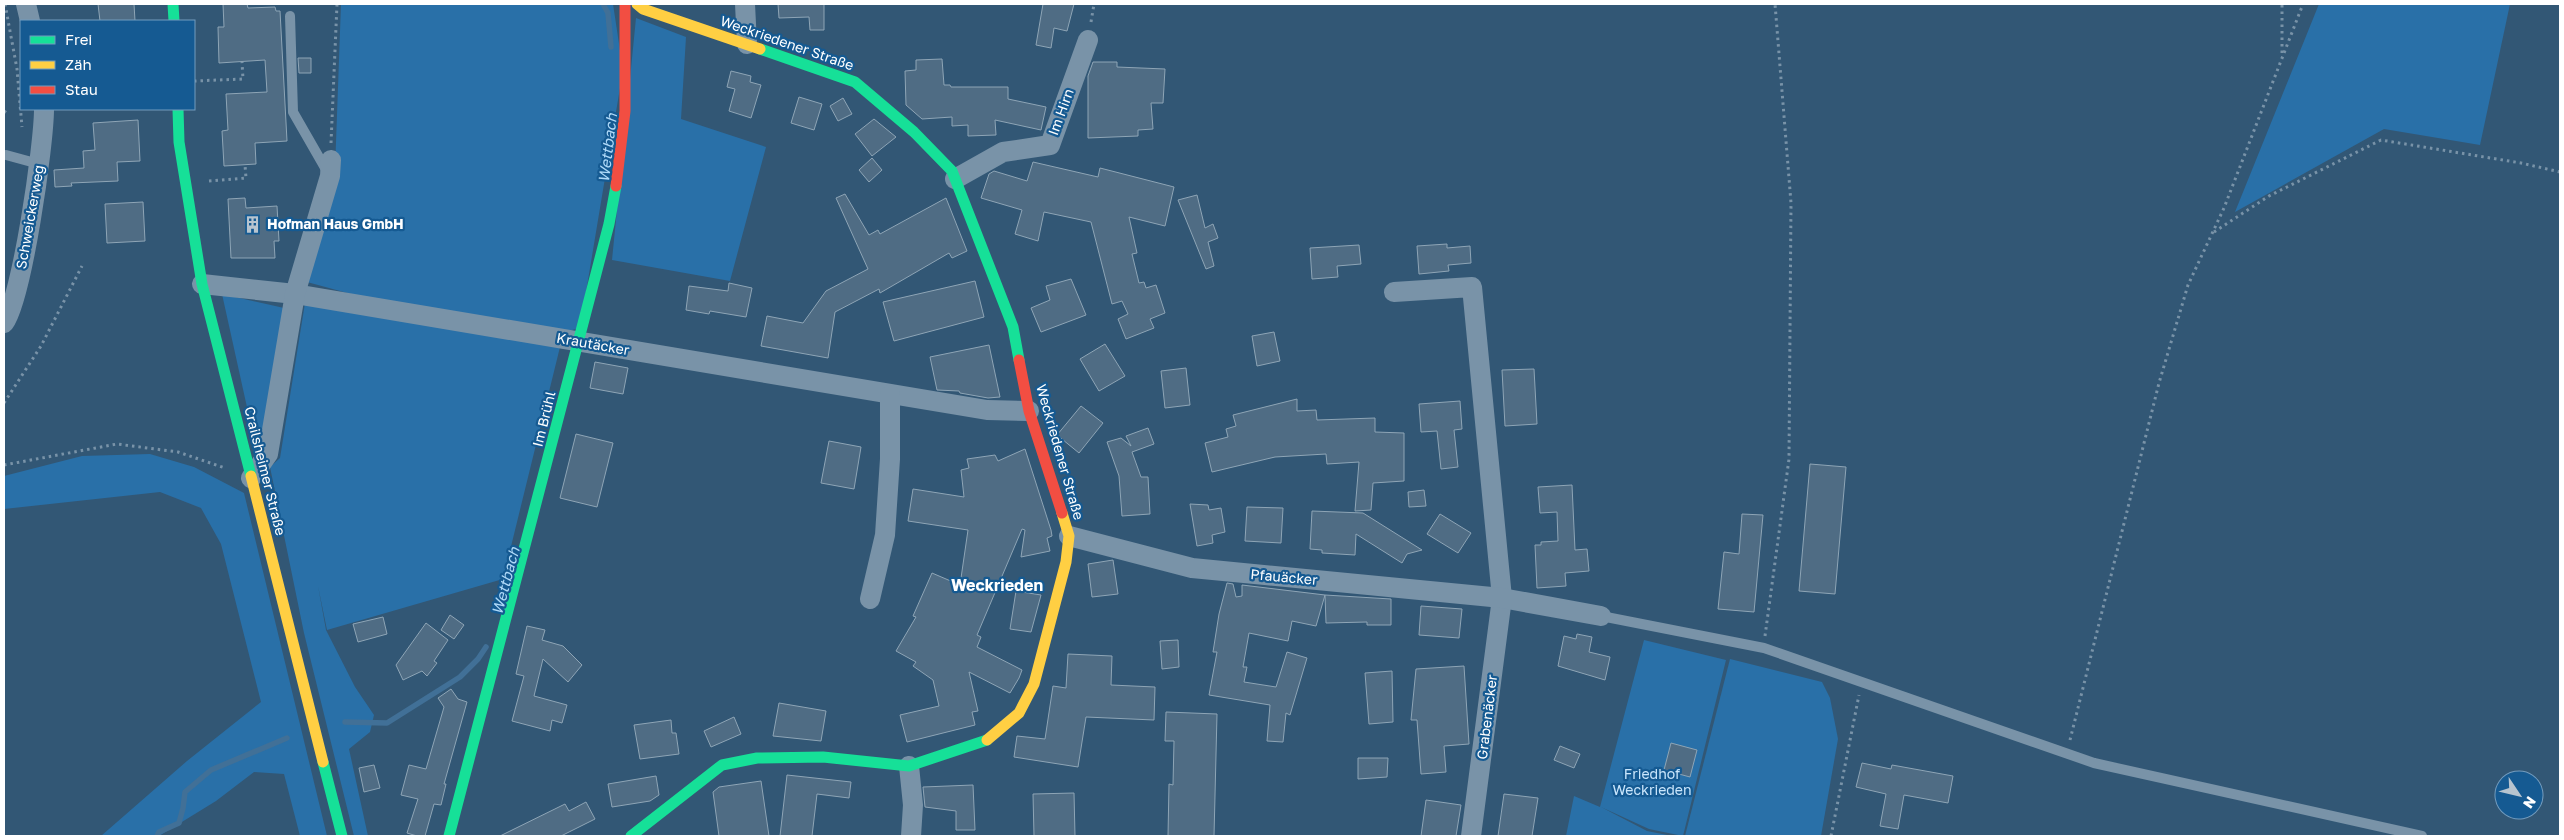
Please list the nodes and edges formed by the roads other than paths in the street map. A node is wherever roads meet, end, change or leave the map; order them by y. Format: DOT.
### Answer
graph roads {
  1 [pos="26,4"];
  2 [pos="173,4"];
  3 [pos="625,4"];
  4 [pos="637,4"];
  5 [pos="745,4"];
  6 [pos="290,16"];
  7 [pos="30,20"];
  8 [pos="174,20"];
  9 [pos="1088,40"];
  10 [pos="747,44"];
  11 [pos="44,110"];
  12 [pos="178,110"];
  13 [pos="6,155"];
  14 [pos="39,164"];
  15 [pos="330,168"];
  16 [pos="955,179"];
  17 [pos="202,284"];
  18 [pos="1394,292"];
  19 [pos="295,294"];
  20 [pos="4,323"];
  21 [pos="578,341"];
  22 [pos="890,395"];
  23 [pos="1029,411"];
  24 [pos="252,478"];
  25 [pos="1069,536"];
  26 [pos="1502,598"];
  27 [pos="870,599"];
  28 [pos="1601,616"];
  29 [pos="909,766"];
  30 [pos="342,836"];
  31 [pos="449,836"];
  32 [pos="631,836"];
  33 [pos="912,836"];
  34 [pos="1472,836"];
  35 [pos="2422,836"];
  1 -- 7 [label="street"];
  2 -- 8 [label="street"];
  3 -- 21 [label="street, Im Brühl"];
  4 -- 10 [label="street, Weckriedener Straße"];
  5 -- 10 [label="street"];
  6 -- 15 [label="lane"];
  9 -- 16 [label="street, Im Hirn"];
  10 -- 16 [label="street, Weckriedener Straße"];
  11 -- 14 [label="street, Schweickerweg"];
  12 -- 17 [label="street, Crailsheimer Straße"];
  13 -- 14 [label="lane"];
  14 -- 20 [label="street, Schweickerweg"];
  15 -- 19 [label="street"];
  16 -- 23 [label="street, Weckriedener Straße"];
  17 -- 19 [label="street, Krautäcker"];
  17 -- 24 [label="street, Crailsheimer Straße"];
  18 -- 26 [label="street"];
  19 -- 21 [label="street, Krautäcker"];
  19 -- 24 [label="street"];
  21 -- 22 [label="street, Krautäcker"];
  21 -- 31 [label="street, Im Brühl"];
  22 -- 23 [label="street, Krautäcker"];
  22 -- 27 [label="street"];
  23 -- 25 [label="street, Weckriedener Straße"];
  24 -- 30 [label="street, Crailsheimer Straße"];
  25 -- 26 [label="street, Pfauäcker"];
  25 -- 29 [label="street, Weckriedener Straße"];
  26 -- 28 [label="street, Pfauäcker"];
  26 -- 34 [label="street, Grabenäcker"];
  28 -- 35 [label="lane"];
  29 -- 32 [label="street, Weckriedener Straße"];
  29 -- 33 [label="street"];
}
